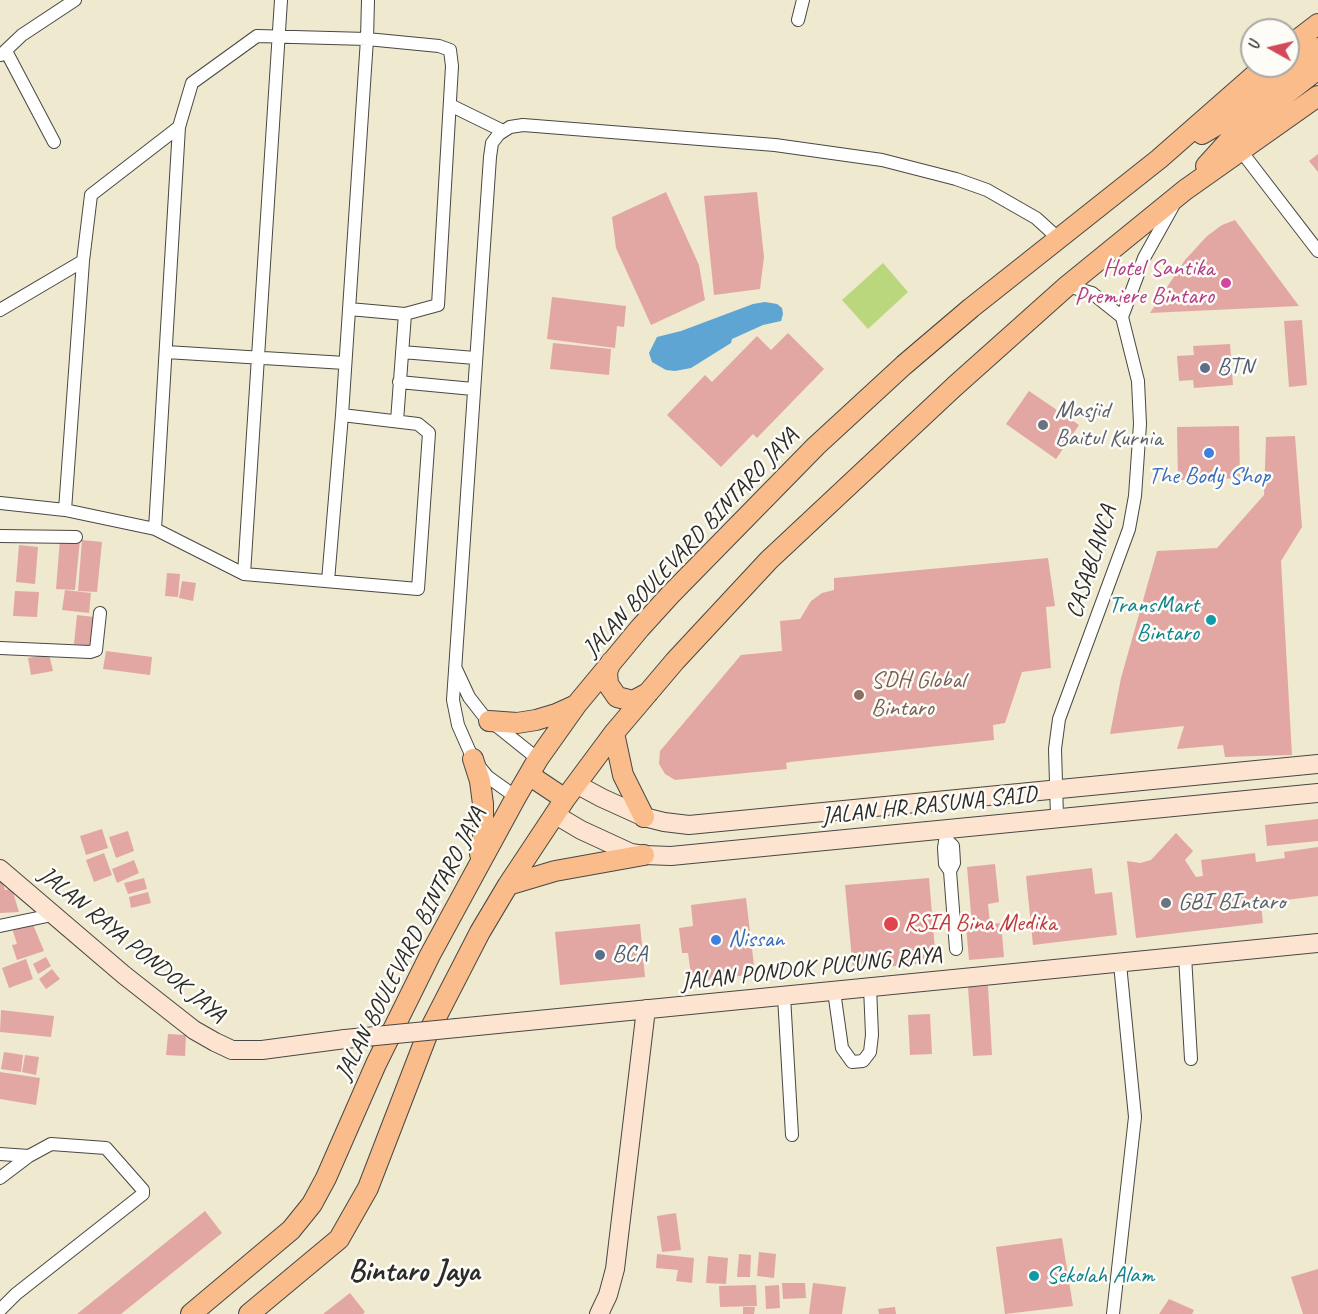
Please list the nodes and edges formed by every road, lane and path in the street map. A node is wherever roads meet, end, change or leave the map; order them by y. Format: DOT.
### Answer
graph roads {
  1 [pos="75,0"];
  2 [pos="280,0"];
  3 [pos="368,0"];
  4 [pos="803,0"];
  5 [pos="798,20"];
  6 [pos="1318,24"];
  7 [pos="278,36"];
  8 [pos="1300,38"];
  9 [pos="367,39"];
  10 [pos="1318,48"];
  11 [pos="3,54"];
  12 [pos="1318,69"];
  13 [pos="1251,78"];
  14 [pos="1318,96"];
  15 [pos="450,105"];
  16 [pos="178,127"];
  17 [pos="503,131"];
  18 [pos="1234,135"];
  19 [pos="54,142"];
  20 [pos="1159,159"];
  21 [pos="1182,192"];
  22 [pos="1058,238"];
  23 [pos="1318,251"];
  24 [pos="83,261"];
  25 [pos="1067,286"];
  26 [pos="349,309"];
  27 [pos="0,310"];
  28 [pos="405,314"];
  29 [pos="1122,317"];
  30 [pos="166,352"];
  31 [pos="402,352"];
  32 [pos="257,358"];
  33 [pos="475,358"];
  34 [pos="345,363"];
  35 [pos="399,382"];
  36 [pos="473,388"];
  37 [pos="342,416"];
  38 [pos="397,421"];
  39 [pos="0,503"];
  40 [pos="65,510"];
  41 [pos="155,529"];
  42 [pos="0,536"];
  43 [pos="76,537"];
  44 [pos="244,574"];
  45 [pos="328,581"];
  46 [pos="100,613"];
  47 [pos="0,648"];
  48 [pos="611,662"];
  49 [pos="454,665"];
  50 [pos="648,693"];
  51 [pos="577,704"];
  52 [pos="489,721"];
  53 [pos="614,733"];
  54 [pos="473,759"];
  55 [pos="1318,764"];
  56 [pos="534,767"];
  57 [pos="1056,789"];
  58 [pos="1318,793"];
  59 [pos="516,797"];
  60 [pos="565,799"];
  61 [pos="818,813"];
  62 [pos="644,817"];
  63 [pos="1057,817"];
  64 [pos="946,834"];
  65 [pos="820,841"];
  66 [pos="644,855"];
  67 [pos="476,868"];
  68 [pos="0,869"];
  69 [pos="508,885"];
  70 [pos="52,915"];
  71 [pos="451,916"];
  72 [pos="0,926"];
  73 [pos="480,932"];
  74 [pos="1318,943"];
  75 [pos="956,949"];
  76 [pos="1185,956"];
  77 [pos="1120,963"];
  78 [pos="870,987"];
  79 [pos="834,991"];
  80 [pos="784,996"];
  81 [pos="646,1009"];
  82 [pos="345,1039"];
  83 [pos="1191,1059"];
  84 [pos="792,1135"];
  85 [pos="0,1154"];
  86 [pos="29,1156"];
  87 [pos="0,1178"];
  88 [pos="0,1311"];
  89 [pos="191,1314"];
  90 [pos="249,1314"];
  91 [pos="599,1314"];
  92 [pos="1113,1314"];
  1 -- 11 [label="street"];
  2 -- 7 [label="street"];
  3 -- 9 [label="street"];
  4 -- 5 [label="street"];
  6 -- 8 [label="main road"];
  7 -- 9 [label="street"];
  7 -- 16 [label="street"];
  7 -- 32 [label="street"];
  9 -- 15 [label="street"];
  9 -- 26 [label="street"];
  10 -- 18 [label="main road, JALAN BOULEVARD BINTARO JAYA"];
  11 -- 19 [label="street"];
  12 -- 18 [label="main road, JALAN BOULEVARD BINTARO JAYA"];
  13 -- 20 [label="main road, JALAN BOULEVARD BINTARO JAYA"];
  14 -- 18 [label="main road, JALAN BOULEVARD BINTARO JAYA"];
  15 -- 17 [label="street"];
  15 -- 28 [label="street"];
  16 -- 24 [label="street"];
  16 -- 30 [label="street"];
  17 -- 22 [label="street"];
  17 -- 33 [label="street"];
  18 -- 20 [label="main road, JALAN BOULEVARD BINTARO JAYA"];
  18 -- 21 [label="main road, JALAN BOULEVARD BINTARO JAYA"];
  18 -- 23 [label="street"];
  20 -- 22 [label="main road, JALAN BOULEVARD BINTARO JAYA"];
  21 -- 25 [label="main road, JALAN BOULEVARD BINTARO JAYA"];
  21 -- 29 [label="street"];
  22 -- 48 [label="main road, JALAN BOULEVARD BINTARO JAYA"];
  24 -- 27 [label="street"];
  24 -- 40 [label="street"];
  25 -- 29 [label="street"];
  25 -- 50 [label="main road, JALAN BOULEVARD BINTARO JAYA"];
  26 -- 28 [label="street"];
  26 -- 34 [label="street"];
  28 -- 31 [label="street"];
  29 -- 57 [label="street, CASABLANCA"];
  30 -- 32 [label="street"];
  30 -- 41 [label="street"];
  31 -- 33 [label="street"];
  31 -- 35 [label="street"];
  32 -- 34 [label="street"];
  32 -- 44 [label="street"];
  33 -- 36 [label="street"];
  34 -- 37 [label="street"];
  35 -- 36 [label="street"];
  35 -- 38 [label="street"];
  36 -- 49 [label="street"];
  37 -- 38 [label="street"];
  37 -- 45 [label="street"];
  38 -- 45 [label="street"];
  39 -- 40 [label="street"];
  40 -- 41 [label="street"];
  41 -- 44 [label="street"];
  42 -- 43 [label="street"];
  44 -- 45 [label="street"];
  46 -- 47 [label="street"];
  48 -- 50 [label="main road"];
  48 -- 51 [label="main road, JALAN BOULEVARD BINTARO JAYA"];
  49 -- 52 [label="street"];
  49 -- 54 [label="street"];
  50 -- 53 [label="main road, JALAN BOULEVARD BINTARO JAYA"];
  51 -- 52 [label="main road"];
  51 -- 56 [label="main road, JALAN BOULEVARD BINTARO JAYA"];
  52 -- 56 [label="street"];
  53 -- 60 [label="main road, JALAN BOULEVARD BINTARO JAYA"];
  53 -- 62 [label="main road"];
  54 -- 59 [label="street"];
  54 -- 67 [label="main road"];
  55 -- 57 [label="main road, JALAN HR RASUNA SAID"];
  56 -- 59 [label="main road, JALAN BOULEVARD BINTARO JAYA"];
  56 -- 60 [label="main road"];
  57 -- 61 [label="main road, JALAN HR RASUNA SAID"];
  57 -- 63 [label="street, CASABLANCA"];
  58 -- 63 [label="main road, JALAN HR RASUNA SAID"];
  59 -- 67 [label="main road, JALAN BOULEVARD BINTARO JAYA"];
  60 -- 62 [label="main road, JALAN HR RASUNA SAID"];
  60 -- 66 [label="main road, JALAN HR RASUNA SAID"];
  60 -- 69 [label="main road, JALAN BOULEVARD BINTARO JAYA"];
  61 -- 62 [label="main road, JALAN HR RASUNA SAID"];
  61 -- 65 [label="main road"];
  63 -- 64 [label="main road, JALAN HR RASUNA SAID"];
  64 -- 65 [label="main road, JALAN HR RASUNA SAID"];
  64 -- 75 [label="street"];
  65 -- 66 [label="main road, JALAN HR RASUNA SAID"];
  66 -- 69 [label="main road"];
  67 -- 71 [label="main road, JALAN BOULEVARD BINTARO JAYA"];
  68 -- 70 [label="main road, JALAN RAYA PONDOK JAYA"];
  69 -- 73 [label="main road, JALAN BOULEVARD BINTARO JAYA"];
  70 -- 72 [label="street"];
  70 -- 82 [label="main road, JALAN RAYA PONDOK JAYA"];
  71 -- 73 [label="main road"];
  71 -- 89 [label="main road, JALAN BOULEVARD BINTARO JAYA"];
  73 -- 90 [label="main road, JALAN BOULEVARD BINTARO JAYA"];
  74 -- 76 [label="main road, JALAN PONDOK PUCUNG RAYA"];
  76 -- 77 [label="main road, JALAN PONDOK PUCUNG RAYA"];
  76 -- 83 [label="street"];
  77 -- 78 [label="main road, JALAN PONDOK PUCUNG RAYA"];
  77 -- 92 [label="street"];
  78 -- 79 [label="main road, JALAN PONDOK PUCUNG RAYA"];
  78 -- 79 [label="street"];
  79 -- 80 [label="main road, JALAN PONDOK PUCUNG RAYA"];
  80 -- 81 [label="main road, JALAN PONDOK PUCUNG RAYA"];
  80 -- 84 [label="street"];
  81 -- 82 [label="main road, JALAN PONDOK PUCUNG RAYA, bridge"];
  81 -- 91 [label="main road"];
  85 -- 86 [label="street"];
  86 -- 87 [label="street"];
  86 -- 88 [label="street"];
}
